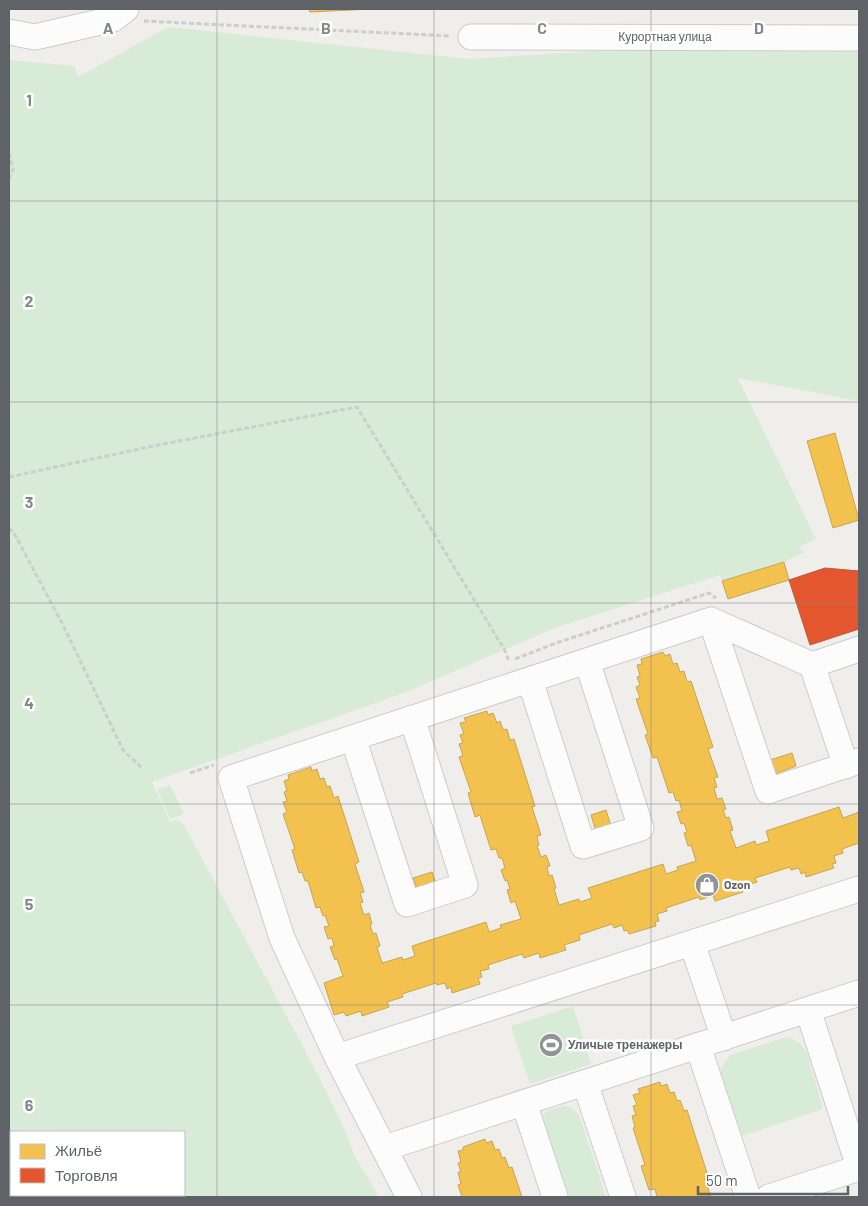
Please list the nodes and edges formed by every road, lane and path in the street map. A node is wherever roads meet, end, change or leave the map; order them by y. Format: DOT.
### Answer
graph roads {
  1 [pos="120,14"];
  2 [pos="9,32"];
  3 [pos="471,37"];
  4 [pos="859,38"];
  5 [pos="9,153"];
  6 [pos="9,179"];
  7 [pos="9,477"];
  8 [pos="9,528"];
  9 [pos="711,620"];
  10 [pos="859,649"];
  11 [pos="509,661"];
  12 [pos="587,661"];
  13 [pos="812,666"];
  14 [pos="530,680"];
  15 [pos="412,718"];
  16 [pos="354,738"];
  17 [pos="852,763"];
  18 [pos="142,768"];
  19 [pos="859,889"];
  20 [pos="692,943"];
  21 [pos="859,993"];
  22 [pos="808,1010"];
  23 [pos="724,1038"];
  24 [pos="698,1046"];
  25 [pos="337,1057"];
  26 [pos="585,1083"];
  27 [pos="524,1103"];
  28 [pos="385,1148"];
  29 [pos="859,1167"];
  30 [pos="409,1197"];
  31 [pos="555,1197"];
  32 [pos="623,1197"];
  33 [pos="748,1197"];
  34 [pos="769,1197"];
  1 -- 2 [label="street"];
  1 -- 3 [label="path"];
  3 -- 4 [label="street, Курортная улица"];
  5 -- 6 [label="path"];
  7 -- 11 [label="path"];
  8 -- 18 [label="path"];
  9 -- 12 [label="street"];
  9 -- 13 [label="street"];
  9 -- 17 [label="street"];
  10 -- 13 [label="street"];
  12 -- 14 [label="street"];
  12 -- 14 [label="street"];
  13 -- 17 [label="street"];
  14 -- 15 [label="street"];
  15 -- 16 [label="street"];
  15 -- 16 [label="street"];
  16 -- 25 [label="street"];
  19 -- 20 [label="street"];
  20 -- 23 [label="street"];
  20 -- 25 [label="street"];
  21 -- 22 [label="street"];
  22 -- 23 [label="street"];
  22 -- 29 [label="street"];
  23 -- 24 [label="street"];
  24 -- 26 [label="street"];
  24 -- 33 [label="street"];
  25 -- 28 [label="street"];
  26 -- 27 [label="street"];
  26 -- 32 [label="street"];
  27 -- 28 [label="street"];
  27 -- 31 [label="street"];
  28 -- 30 [label="street"];
  29 -- 34 [label="street"];
}
